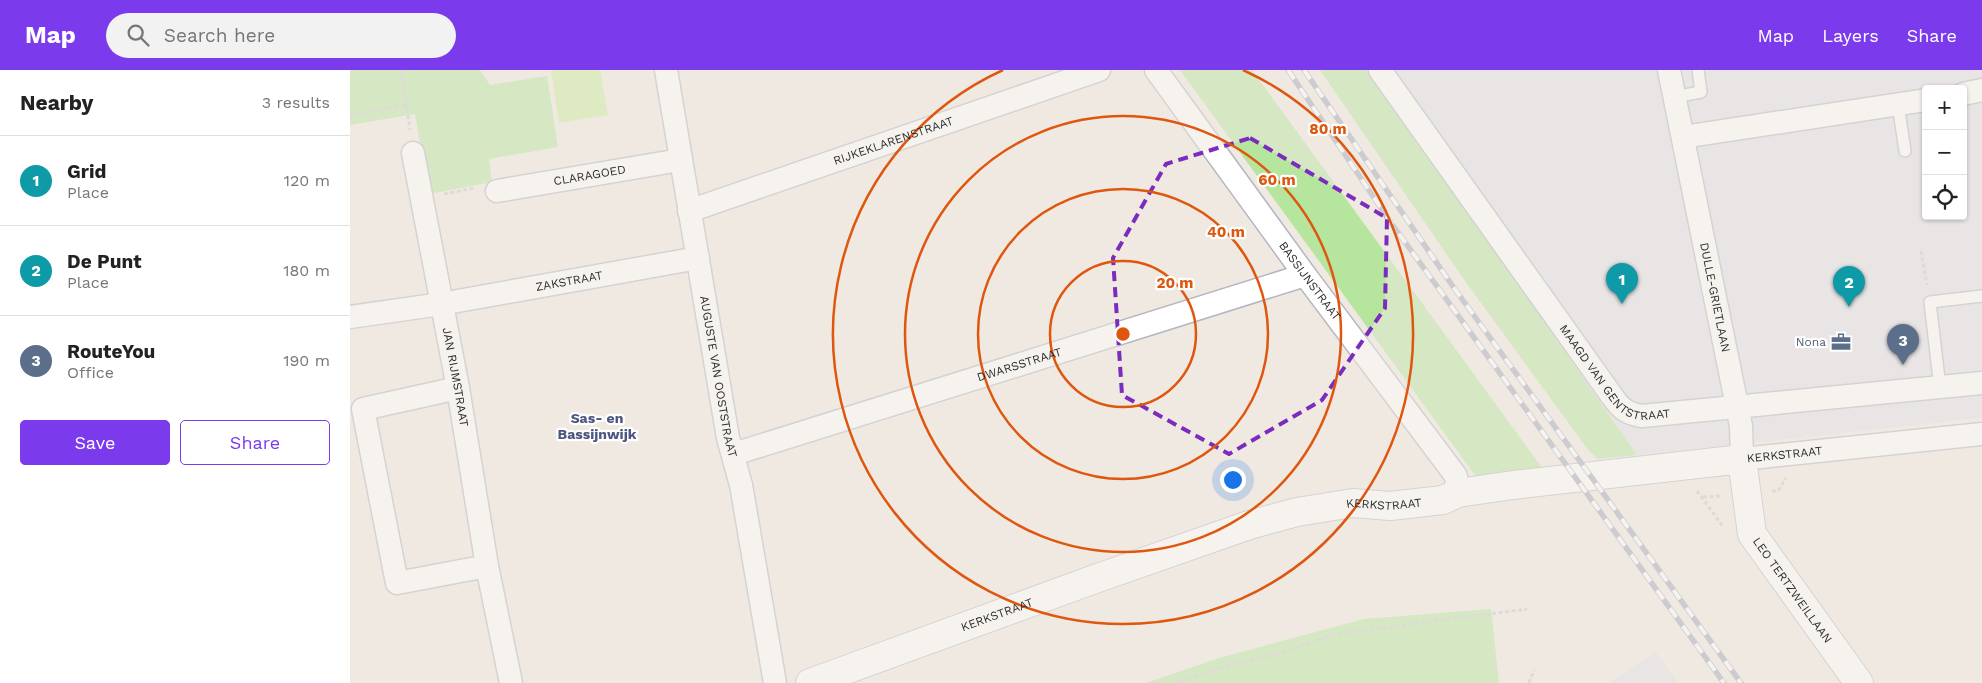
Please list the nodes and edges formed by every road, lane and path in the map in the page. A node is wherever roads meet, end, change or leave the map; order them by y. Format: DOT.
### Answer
graph roads {
  1 [pos="401,70"];
  2 [pos="666,70"];
  3 [pos="1099,70"];
  4 [pos="1156,70"];
  5 [pos="1380,70"];
  6 [pos="1669,70"];
  7 [pos="1698,70"];
  8 [pos="1982,90"];
  9 [pos="1967,93"];
  10 [pos="1674,97"];
  11 [pos="1922,101"];
  12 [pos="1898,104"];
  13 [pos="406,106"];
  14 [pos="350,115"];
  15 [pos="1683,137"];
  16 [pos="1906,151"];
  17 [pos="414,153"];
  18 [pos="680,160"];
  19 [pos="497,191"];
  20 [pos="421,198"];
  21 [pos="689,211"];
  22 [pos="1921,251"];
  23 [pos="698,258"];
  24 [pos="1305,275"];
  25 [pos="1982,296"];
  26 [pos="1930,302"];
  27 [pos="442,304"];
  28 [pos="350,317"];
  29 [pos="1982,382"];
  30 [pos="458,388"];
  31 [pos="1940,388"];
  32 [pos="1737,406"];
  33 [pos="357,416"];
  34 [pos="1982,434"];
  35 [pos="734,454"];
  36 [pos="1742,459"];
  37 [pos="1458,493"];
  38 [pos="487,566"];
  39 [pos="1527,609"];
  40 [pos="1534,670"];
  41 [pos="511,683"];
  42 [pos="775,683"];
  43 [pos="810,683"];
  44 [pos="1176,683"];
  45 [pos="1529,683"];
  46 [pos="1859,683"];
  1 -- 13 [label="path"];
  2 -- 18 [label="street, AUGUSTE VAN OOSTSTRAAT"];
  3 -- 21 [label="street, RIJKEKLARENSTRAAT"];
  4 -- 24 [label="street, BASSIJNSTRAAT"];
  5 -- 32 [label="street, MAAGD VAN GENTSTRAAT"];
  6 -- 10 [label="street, DULLE-GRIETLAAN"];
  7 -- 10 [label="lane"];
  8 -- 9 [label="street"];
  10 -- 15 [label="street, DULLE-GRIETLAAN"];
  11 -- 12 [label="street"];
  12 -- 15 [label="street"];
  12 -- 16 [label="lane"];
  13 -- 14 [label="path"];
  13 -- 17 [label="path"];
  15 -- 32 [label="street, DULLE-GRIETLAAN"];
  17 -- 20 [label="street, JAN RIJMSTRAAT"];
  18 -- 19 [label="street, CLARAGOED"];
  18 -- 21 [label="street, AUGUSTE VAN OOSTSTRAAT"];
  19 -- 20 [label="path"];
  20 -- 27 [label="street, JAN RIJMSTRAAT"];
  21 -- 23 [label="street, AUGUSTE VAN OOSTSTRAAT"];
  22 -- 26 [label="path"];
  23 -- 27 [label="street, ZAKSTRAAT"];
  23 -- 35 [label="street, AUGUSTE VAN OOSTSTRAAT"];
  24 -- 35 [label="street, DWARSSTRAAT"];
  24 -- 37 [label="street, BASSIJNSTRAAT"];
  25 -- 26 [label="lane"];
  26 -- 31 [label="lane"];
  27 -- 28 [label="street, ZAKSTRAAT"];
  27 -- 30 [label="street, JAN RIJMSTRAAT"];
  29 -- 31 [label="street, MAAGD VAN GENTSTRAAT"];
  30 -- 33 [label="street"];
  30 -- 38 [label="street, JAN RIJMSTRAAT"];
  31 -- 32 [label="street, MAAGD VAN GENTSTRAAT"];
  32 -- 36 [label="street, DULLE-GRIETLAAN"];
  33 -- 38 [label="street"];
  34 -- 36 [label="street, KERKSTRAAT"];
  35 -- 42 [label="street, AUGUSTE VAN OOSTSTRAAT"];
  36 -- 37 [label="street, KERKSTRAAT"];
  36 -- 46 [label="street, LEO TERTZWEILLAAN"];
  37 -- 43 [label="street, KERKSTRAAT"];
  38 -- 41 [label="street, JAN RIJMSTRAAT"];
  39 -- 44 [label="path"];
  40 -- 45 [label="path"];
}
